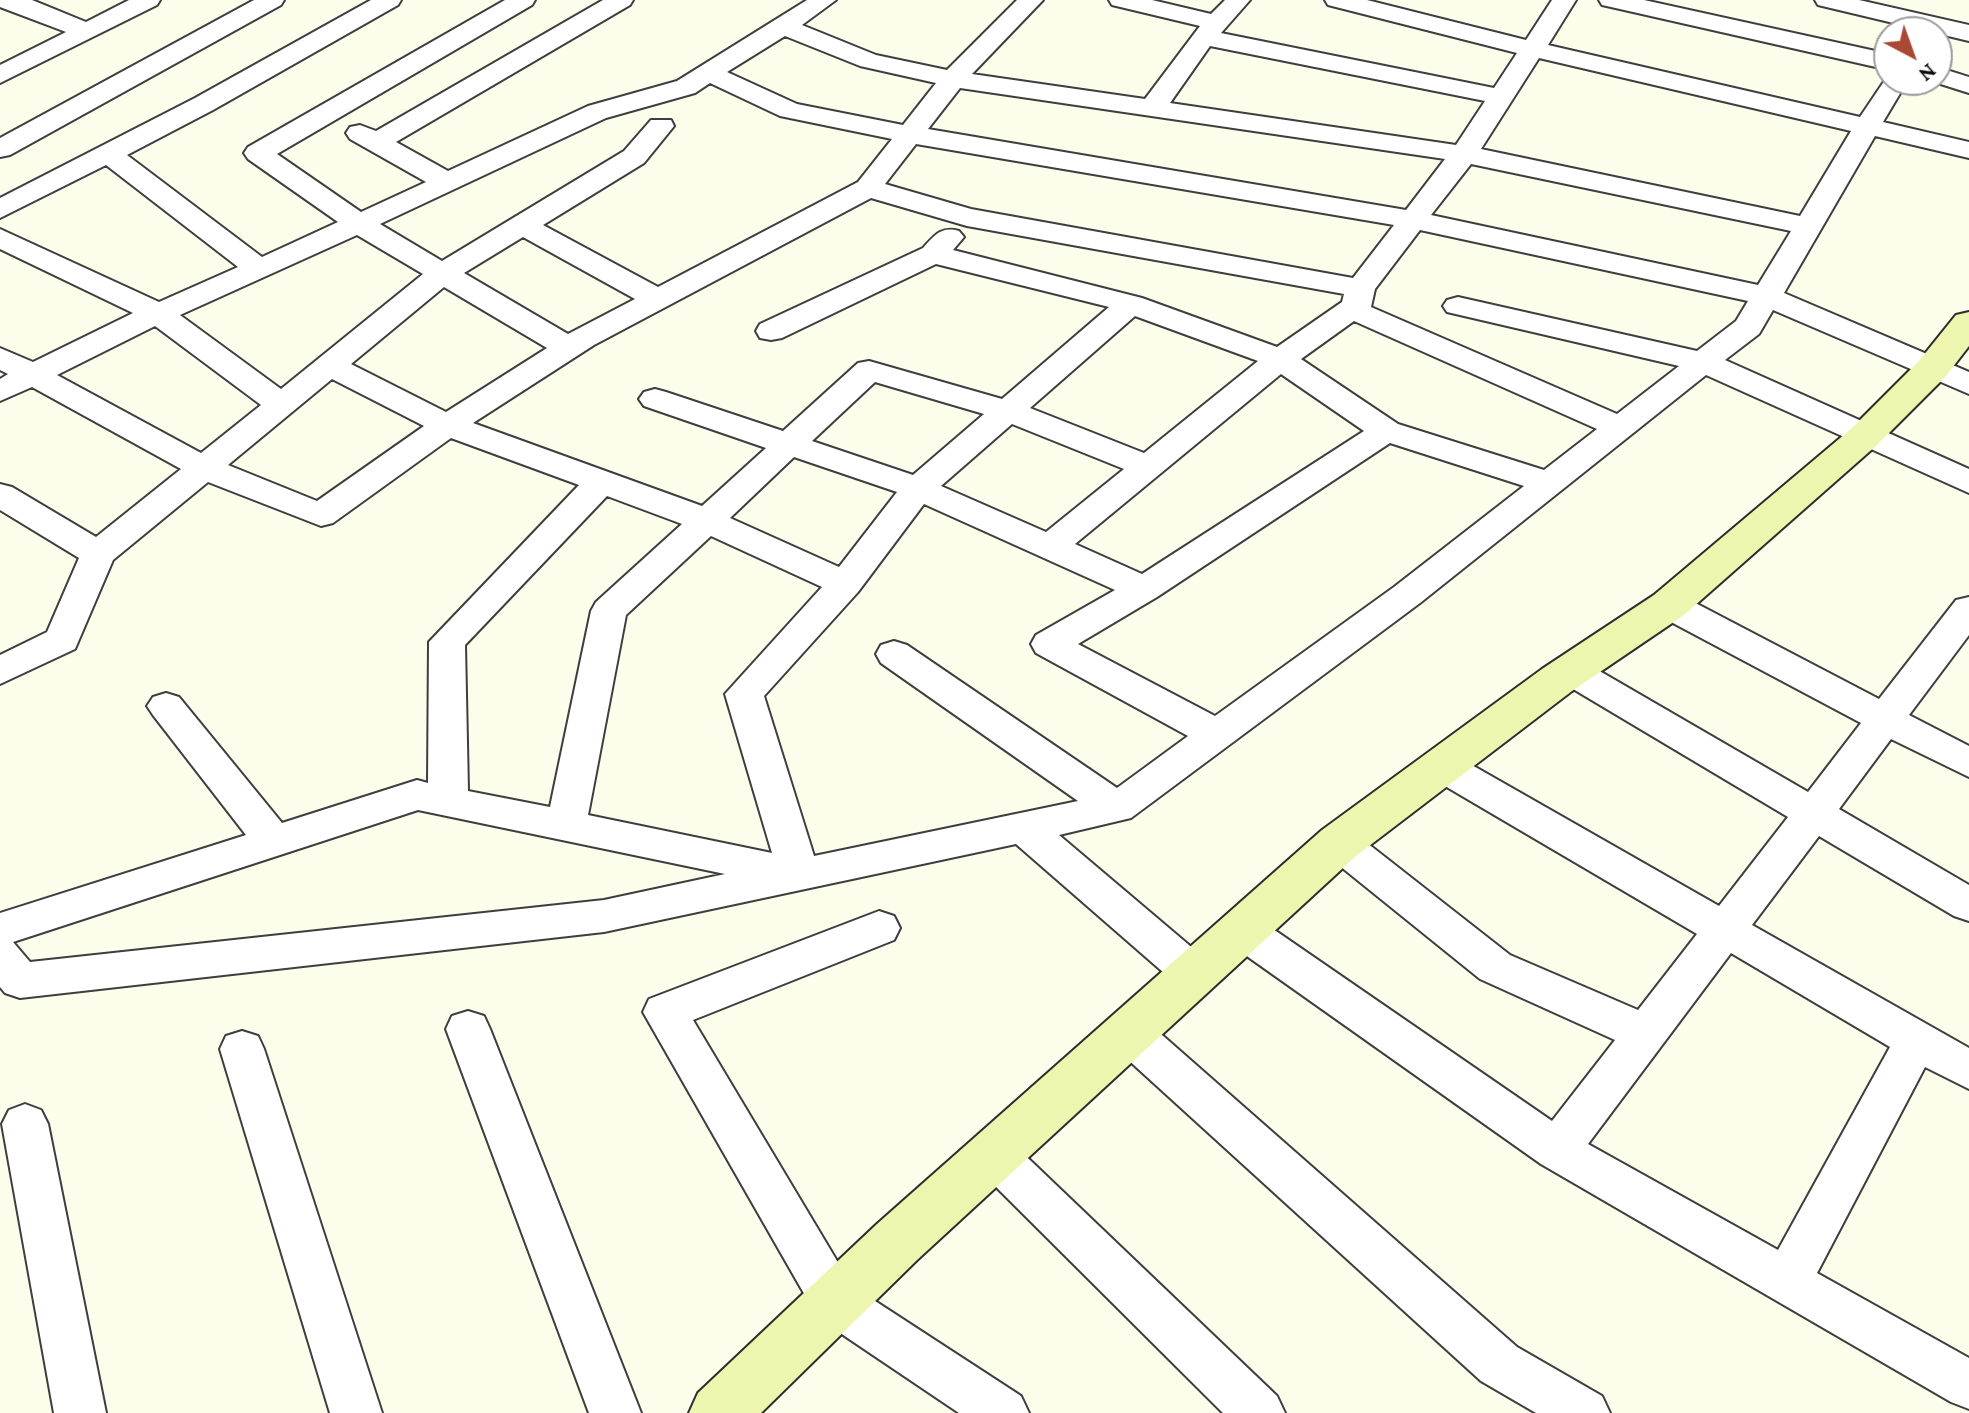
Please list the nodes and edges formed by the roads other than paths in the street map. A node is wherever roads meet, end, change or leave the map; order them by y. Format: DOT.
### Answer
graph roads {
  1 [pos="148,0"];
  2 [pos="228,0"];
  3 [pos="389,0"];
  4 [pos="523,0"];
  5 [pos="621,0"];
  6 [pos="824,0"];
  7 [pos="1031,0"];
  8 [pos="1121,0"];
  9 [pos="1238,0"];
  10 [pos="1337,0"];
  11 [pos="1564,0"];
  12 [pos="1611,0"];
  13 [pos="1827,0"];
  14 [pos="19,2"];
  15 [pos="265,4"];
  16 [pos="1884,16"];
  17 [pos="0,18"];
  18 [pos="785,27"];
  19 [pos="1210,30"];
  20 [pos="87,31"];
  21 [pos="1533,49"];
  22 [pos="1873,58"];
  23 [pos="708,73"];
  24 [pos="0,75"];
  25 [pos="953,79"];
  26 [pos="1885,96"];
  27 [pos="1502,97"];
  28 [pos="1154,106"];
  29 [pos="322,116"];
  30 [pos="1868,125"];
  31 [pos="661,126"];
  32 [pos="912,135"];
  33 [pos="377,142"];
  34 [pos="0,149"];
  35 [pos="1969,150"];
  36 [pos="107,153"];
  37 [pos="1464,154"];
  38 [pos="448,183"];
  39 [pos="868,188"];
  40 [pos="0,209"];
  41 [pos="967,217"];
  42 [pos="1415,220"];
  43 [pos="359,224"];
  44 [pos="522,225"];
  45 [pos="1808,226"];
  46 [pos="0,238"];
  47 [pos="933,254"];
  48 [pos="259,269"];
  49 [pos="443,273"];
  50 [pos="1766,296"];
  51 [pos="656,298"];
  52 [pos="1355,299"];
  53 [pos="1131,304"];
  54 [pos="1458,306"];
  55 [pos="158,313"];
  56 [pos="1969,323"];
  57 [pos="771,331"];
  58 [pos="568,347"];
  59 [pos="0,357"];
  60 [pos="1280,359"];
  61 [pos="1703,362"];
  62 [pos="330,366"];
  63 [pos="33,374"];
  64 [pos="1950,376"];
  65 [pos="0,391"];
  66 [pos="655,399"];
  67 [pos="282,405"];
  68 [pos="1005,410"];
  69 [pos="447,425"];
  70 [pos="1620,427"];
  71 [pos="1386,431"];
  72 [pos="1865,436"];
  73 [pos="789,444"];
  74 [pos="1148,467"];
  75 [pos="204,468"];
  76 [pos="601,482"];
  77 [pos="1969,482"];
  78 [pos="1550,483"];
  79 [pos="918,488"];
  80 [pos="0,495"];
  81 [pos="706,520"];
  82 [pos="1052,545"];
  83 [pos="98,554"];
  84 [pos="845,584"];
  85 [pos="1144,589"];
  86 [pos="1669,605"];
  87 [pos="1969,609"];
  88 [pos="894,654"];
  89 [pos="0,671"];
  90 [pos="1571,671"];
  91 [pos="166,706"];
  92 [pos="1885,719"];
  93 [pos="1217,734"];
  94 [pos="1969,763"];
  95 [pos="1442,766"];
  96 [pos="448,801"];
  97 [pos="1117,808"];
  98 [pos="1813,814"];
  99 [pos="566,825"];
  100 [pos="1023,827"];
  101 [pos="273,841"];
  102 [pos="1339,843"];
  103 [pos="799,874"];
  104 [pos="1969,905"];
  105 [pos="879,928"];
  106 [pos="1725,929"];
  107 [pos="0,930"];
  108 [pos="1242,930"];
  109 [pos="0,955"];
  110 [pos="1194,974"];
  111 [pos="468,1029"];
  112 [pos="1129,1033"];
  113 [pos="1645,1033"];
  114 [pos="1917,1040"];
  115 [pos="242,1049"];
  116 [pos="1969,1070"];
  117 [pos="25,1124"];
  118 [pos="1557,1150"];
  119 [pos="994,1155"];
  120 [pos="1787,1281"];
  121 [pos="835,1302"];
  122 [pos="1969,1385"];
  123 [pos="80,1413"];
  124 [pos="356,1413"];
  125 [pos="615,1413"];
  126 [pos="719,1413"];
  127 [pos="1003,1413"];
  128 [pos="1259,1413"];
  129 [pos="1584,1413"];
  1 -- 20 [label="street"];
  2 -- 15 [label="street"];
  3 -- 36 [label="street"];
  4 -- 29 [label="street"];
  5 -- 33 [label="street"];
  6 -- 18 [label="street"];
  7 -- 25 [label="street"];
  8 -- 19 [label="street"];
  9 -- 19 [label="street"];
  10 -- 21 [label="street"];
  11 -- 21 [label="street"];
  12 -- 22 [label="street"];
  13 -- 16 [label="street"];
  14 -- 17 [label="street"];
  14 -- 20 [label="street"];
  15 -- 34 [label="street"];
  18 -- 23 [label="street"];
  18 -- 25 [label="street"];
  19 -- 27 [label="street"];
  19 -- 28 [label="street"];
  20 -- 24 [label="street"];
  21 -- 27 [label="street"];
  21 -- 30 [label="street"];
  23 -- 32 [label="street"];
  23 -- 38 [label="street"];
  25 -- 28 [label="street"];
  25 -- 32 [label="street"];
  26 -- 30 [label="street"];
  27 -- 37 [label="street"];
  28 -- 37 [label="street"];
  29 -- 33 [label="street"];
  29 -- 43 [label="street"];
  30 -- 35 [label="street"];
  30 -- 45 [label="street"];
  31 -- 44 [label="street"];
  32 -- 39 [label="street"];
  32 -- 42 [label="street"];
  33 -- 38 [label="street"];
  36 -- 40 [label="street"];
  36 -- 48 [label="street"];
  37 -- 42 [label="street"];
  37 -- 45 [label="street"];
  38 -- 43 [label="street"];
  39 -- 41 [label="street"];
  39 -- 51 [label="street"];
  41 -- 47 [label="street"];
  41 -- 52 [label="street"];
  42 -- 50 [label="street"];
  42 -- 52 [label="street"];
  43 -- 48 [label="street"];
  43 -- 49 [label="street"];
  44 -- 49 [label="street"];
  44 -- 51 [label="street"];
  45 -- 50 [label="street"];
  46 -- 55 [label="street"];
  47 -- 53 [label="street"];
  47 -- 57 [label="street"];
  48 -- 55 [label="street"];
  49 -- 58 [label="street"];
  49 -- 62 [label="street"];
  50 -- 61 [label="street"];
  50 -- 64 [label="street"];
  51 -- 58 [label="street"];
  52 -- 60 [label="street"];
  52 -- 70 [label="street"];
  53 -- 60 [label="street"];
  53 -- 68 [label="street"];
  54 -- 61 [label="street"];
  55 -- 63 [label="street"];
  55 -- 67 [label="street"];
  56 -- 64 [label="street"];
  58 -- 69 [label="street"];
  59 -- 63 [label="street"];
  60 -- 71 [label="street"];
  60 -- 74 [label="street"];
  61 -- 70 [label="street"];
  61 -- 72 [label="street"];
  62 -- 67 [label="street"];
  62 -- 69 [label="street"];
  63 -- 65 [label="street"];
  63 -- 75 [label="street"];
  64 -- 72 [label="street"];
  66 -- 73 [label="street"];
  67 -- 75 [label="street"];
  68 -- 73 [label="street"];
  68 -- 74 [label="street"];
  68 -- 79 [label="street"];
  69 -- 75 [label="street"];
  69 -- 76 [label="street"];
  70 -- 78 [label="street"];
  71 -- 78 [label="street"];
  71 -- 85 [label="street"];
  72 -- 77 [label="street"];
  72 -- 86 [label="street"];
  73 -- 79 [label="street"];
  73 -- 81 [label="street"];
  74 -- 82 [label="street"];
  75 -- 83 [label="street"];
  76 -- 81 [label="street"];
  76 -- 96 [label="street"];
  78 -- 93 [label="street"];
  79 -- 82 [label="street"];
  79 -- 84 [label="street"];
  80 -- 83 [label="street"];
  81 -- 84 [label="street"];
  81 -- 99 [label="street"];
  82 -- 85 [label="street"];
  83 -- 89 [label="street"];
  84 -- 103 [label="street"];
  85 -- 93 [label="street"];
  86 -- 90 [label="street"];
  86 -- 92 [label="street"];
  87 -- 92 [label="street"];
  88 -- 97 [label="street"];
  90 -- 95 [label="street"];
  90 -- 98 [label="street"];
  91 -- 101 [label="street"];
  92 -- 94 [label="street"];
  92 -- 98 [label="street"];
  93 -- 97 [label="street"];
  95 -- 102 [label="street"];
  95 -- 106 [label="street"];
  96 -- 99 [label="street"];
  96 -- 101 [label="street"];
  97 -- 100 [label="street"];
  98 -- 104 [label="street"];
  98 -- 106 [label="street"];
  99 -- 103 [label="street"];
  100 -- 103 [label="street"];
  100 -- 110 [label="street"];
  101 -- 107 [label="street"];
  102 -- 108 [label="street"];
  102 -- 113 [label="street"];
  103 -- 109 [label="street"];
  105 -- 121 [label="street"];
  106 -- 113 [label="street"];
  106 -- 114 [label="street"];
  108 -- 110 [label="street"];
  108 -- 118 [label="street"];
  110 -- 112 [label="street"];
  111 -- 125 [label="street"];
  112 -- 119 [label="street"];
  112 -- 129 [label="street"];
  113 -- 118 [label="street"];
  114 -- 116 [label="street"];
  114 -- 120 [label="street"];
  115 -- 124 [label="street"];
  117 -- 123 [label="street"];
  118 -- 120 [label="street"];
  119 -- 121 [label="street"];
  119 -- 128 [label="street"];
  120 -- 122 [label="street"];
  121 -- 126 [label="street"];
  121 -- 127 [label="street"];
}
